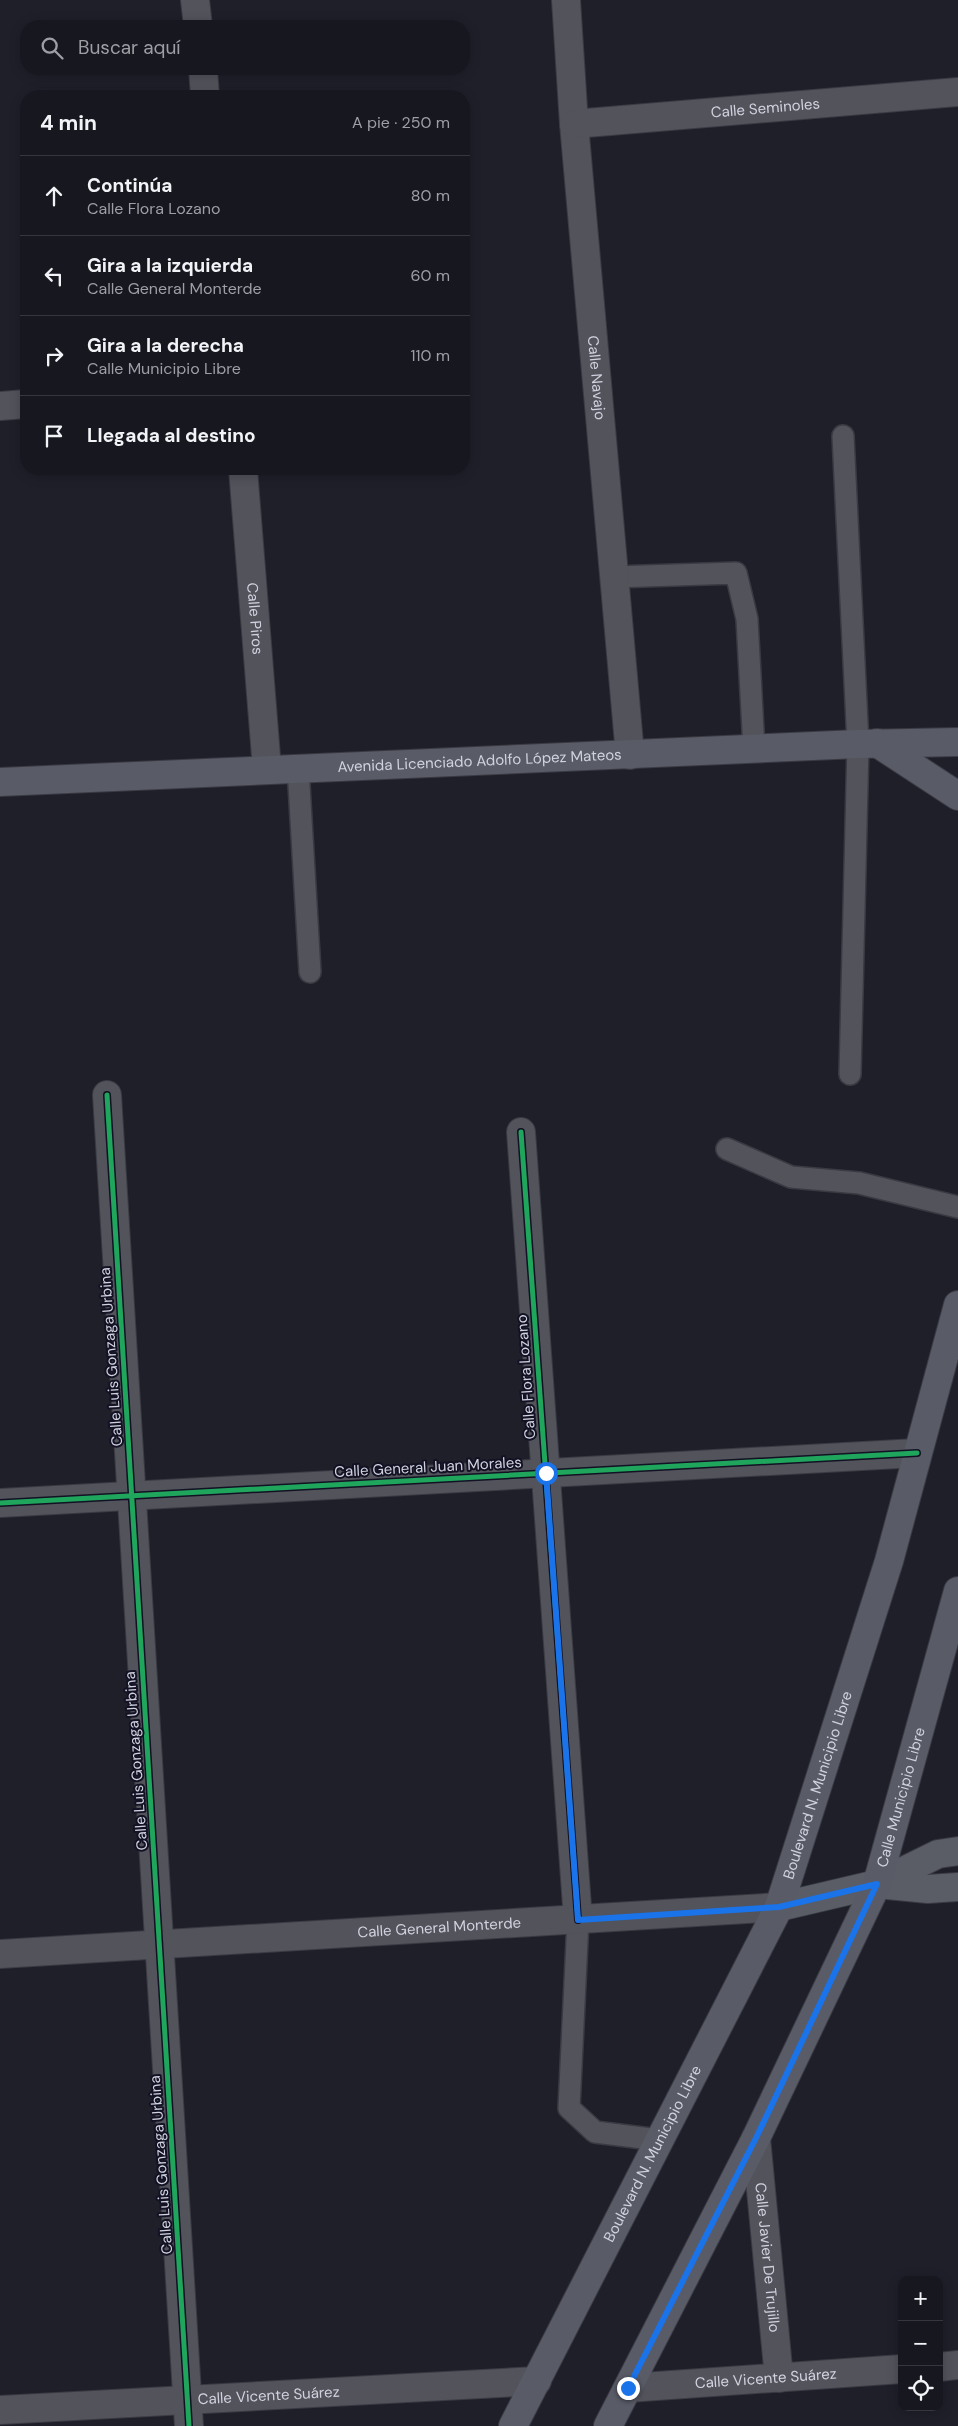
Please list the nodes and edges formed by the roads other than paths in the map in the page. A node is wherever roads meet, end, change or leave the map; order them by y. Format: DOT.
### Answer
graph roads {
  1 [pos="195,0"];
  2 [pos="566,0"];
  3 [pos="197,20"];
  4 [pos="203,75"];
  5 [pos="204,90"];
  6 [pos="958,92"];
  7 [pos="574,124"];
  8 [pos="20,404"];
  9 [pos="0,406"];
  10 [pos="842,436"];
  11 [pos="243,475"];
  12 [pos="614,577"];
  13 [pos="958,742"];
  14 [pos="868,744"];
  15 [pos="754,749"];
  16 [pos="630,755"];
  17 [pos="298,768"];
  18 [pos="267,769"];
  19 [pos="0,782"];
  20 [pos="958,796"];
  21 [pos="310,972"];
  22 [pos="850,1074"];
  23 [pos="107,1095"];
  24 [pos="521,1132"];
  25 [pos="727,1149"];
  26 [pos="958,1207"];
  27 [pos="958,1305"];
  28 [pos="917,1453"];
  29 [pos="546,1473"];
  30 [pos="132,1497"];
  31 [pos="0,1503"];
  32 [pos="958,1591"];
  33 [pos="958,1851"];
  34 [pos="877,1884"];
  35 [pos="958,1887"];
  36 [pos="779,1907"];
  37 [pos="578,1920"];
  38 [pos="160,1946"];
  39 [pos="0,1954"];
  40 [pos="756,2138"];
  41 [pos="659,2140"];
  42 [pos="958,2365"];
  43 [pos="943,2367"];
  44 [pos="898,2369"];
  45 [pos="779,2378"];
  46 [pos="537,2380"];
  47 [pos="628,2388"];
  48 [pos="0,2410"];
  49 [pos="188,2414"];
  50 [pos="513,2426"];
  51 [pos="608,2426"];
  1 -- 3 [label="street"];
  2 -- 7 [label="street, Calle Navajo"];
  4 -- 5 [label="street"];
  6 -- 7 [label="street, Calle Seminoles"];
  7 -- 12 [label="street, Calle Navajo"];
  8 -- 9 [label="street"];
  10 -- 14 [label="lane"];
  11 -- 18 [label="street, Calle Piros"];
  12 -- 15 [label="lane"];
  12 -- 16 [label="street, Calle Navajo"];
  13 -- 14 [label="main road, Avenida Licenciado Adolfo López Mateos"];
  14 -- 15 [label="main road, Avenida Licenciado Adolfo López Mateos"];
  14 -- 20 [label="main road"];
  14 -- 22 [label="lane"];
  15 -- 16 [label="main road, Avenida Licenciado Adolfo López Mateos"];
  16 -- 17 [label="main road, Avenida Licenciado Adolfo López Mateos"];
  17 -- 18 [label="main road, Avenida Licenciado Adolfo López Mateos"];
  17 -- 21 [label="lane"];
  18 -- 19 [label="main road, Avenida Licenciado Adolfo López Mateos"];
  23 -- 30 [label="street, Calle Luis Gonzaga Urbina"];
  24 -- 29 [label="street, Calle Flora Lozano"];
  25 -- 26 [label="lane"];
  27 -- 28 [label="main road, Boulevard N. Municipio Libre"];
  28 -- 29 [label="street, Calle General Juan Morales"];
  28 -- 36 [label="main road, Boulevard N. Municipio Libre"];
  29 -- 30 [label="street, Calle General Juan Morales"];
  29 -- 37 [label="street, Calle Flora Lozano"];
  30 -- 31 [label="street, Calle General Juan Morales"];
  30 -- 38 [label="street, Calle Luis Gonzaga Urbina"];
  32 -- 34 [label="main road, Calle Municipio Libre"];
  33 -- 34 [label="main road, Calle General Monterde"];
  34 -- 35 [label="main road, Calle General Monterde"];
  34 -- 36 [label="main road, Calle General Monterde"];
  34 -- 40 [label="main road, Calle Municipio Libre"];
  36 -- 37 [label="street, Calle General Monterde"];
  36 -- 41 [label="main road, Boulevard N. Municipio Libre"];
  37 -- 38 [label="street, Calle General Monterde"];
  37 -- 41 [label="lane"];
  38 -- 39 [label="street, Calle General Monterde"];
  38 -- 49 [label="street, Calle Luis Gonzaga Urbina"];
  40 -- 45 [label="street, Calle Javier De Trujillo"];
  40 -- 47 [label="main road, Calle Municipio Libre"];
  41 -- 46 [label="main road, Boulevard N. Municipio Libre"];
  42 -- 43 [label="street"];
  44 -- 45 [label="street, Calle Vicente Suárez"];
  45 -- 47 [label="street, Calle Vicente Suárez"];
  46 -- 49 [label="street, Calle Vicente Suárez"];
  46 -- 50 [label="main road, Boulevard N. Municipio Libre"];
  47 -- 51 [label="main road, Calle Municipio Libre"];
  48 -- 49 [label="street, Calle Vicente Suárez"];
}
